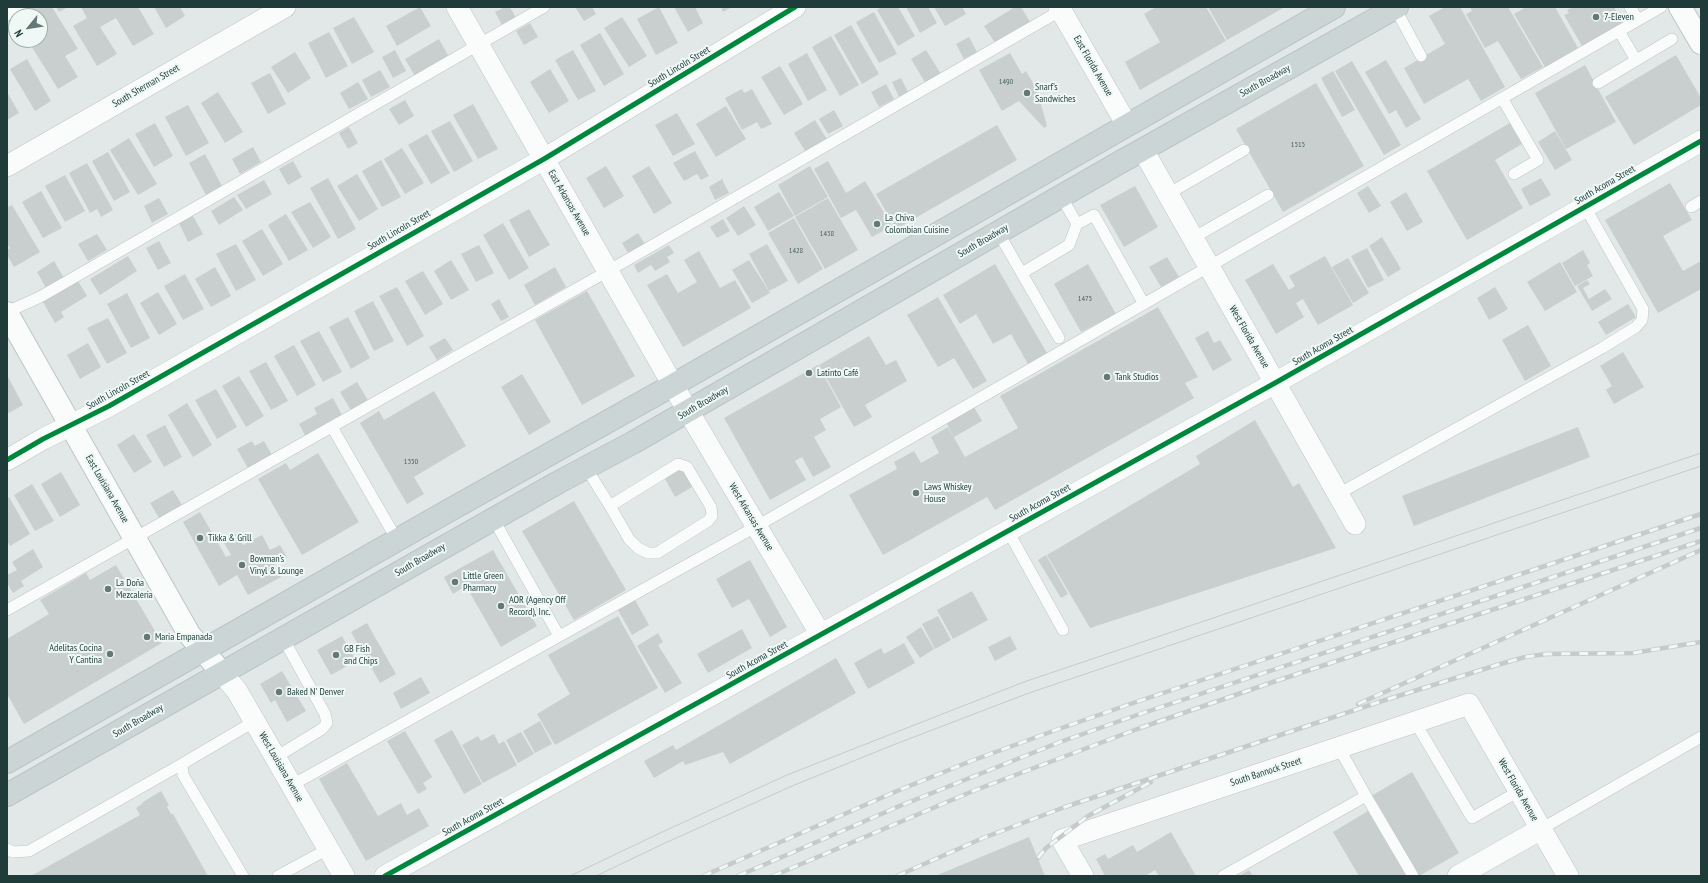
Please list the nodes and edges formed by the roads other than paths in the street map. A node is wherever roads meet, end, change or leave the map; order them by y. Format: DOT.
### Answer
graph roads {
  1 [pos="21,7"];
  2 [pos="285,7"];
  3 [pos="457,7"];
  4 [pos="544,7"];
  5 [pos="795,7"];
  6 [pos="1334,7"];
  7 [pos="1630,7"];
  8 [pos="1660,7"];
  9 [pos="1680,7"];
  10 [pos="1063,8"];
  11 [pos="1396,8"];
  12 [pos="7,15"];
  13 [pos="1638,20"];
  14 [pos="1619,31"];
  15 [pos="1672,39"];
  16 [pos="1701,43"];
  17 [pos="478,45"];
  18 [pos="1421,56"];
  19 [pos="1636,60"];
  20 [pos="1598,83"];
  21 [pos="1502,98"];
  22 [pos="1127,125"];
  23 [pos="1701,141"];
  24 [pos="1142,150"];
  25 [pos="1244,150"];
  26 [pos="544,159"];
  27 [pos="7,166"];
  28 [pos="1514,174"];
  29 [pos="1168,194"];
  30 [pos="1268,195"];
  31 [pos="1061,196"];
  32 [pos="1585,207"];
  33 [pos="1077,224"];
  34 [pos="998,232"];
  35 [pos="1193,238"];
  36 [pos="1209,266"];
  37 [pos="608,271"];
  38 [pos="1022,273"];
  39 [pos="1144,304"];
  40 [pos="7,312"];
  41 [pos="1059,338"];
  42 [pos="1276,383"];
  43 [pos="681,398"];
  44 [pos="71,425"];
  45 [pos="332,427"];
  46 [pos="7,460"];
  47 [pos="586,467"];
  48 [pos="1338,494"];
  49 [pos="610,506"];
  50 [pos="494,518"];
  51 [pos="1355,524"];
  52 [pos="757,526"];
  53 [pos="1008,531"];
  54 [pos="135,539"];
  55 [pos="397,540"];
  56 [pos="7,610"];
  57 [pos="1064,630"];
  58 [pos="820,635"];
  59 [pos="559,636"];
  60 [pos="283,638"];
  61 [pos="212,662"];
  62 [pos="1469,704"];
  63 [pos="254,721"];
  64 [pos="1415,722"];
  65 [pos="1701,737"];
  66 [pos="1339,748"];
  67 [pos="276,758"];
  68 [pos="7,762"];
  69 [pos="182,764"];
  70 [pos="292,785"];
  71 [pos="1519,792"];
  72 [pos="7,795"];
  73 [pos="1366,796"];
  74 [pos="1541,829"];
  75 [pos="7,849"];
  76 [pos="328,849"];
  77 [pos="243,876"];
  78 [pos="278,876"];
  79 [pos="344,876"];
  80 [pos="385,876"];
  81 [pos="1083,876"];
  82 [pos="1223,876"];
  83 [pos="1413,876"];
  84 [pos="1458,876"];
  85 [pos="1568,876"];
  1 -- 12 [label="lane"];
  2 -- 27 [label="street, South Sherman Street"];
  3 -- 17 [label="street, East Arkansas Avenue"];
  4 -- 17 [label="lane"];
  5 -- 26 [label="street, South Lincoln Street"];
  6 -- 22 [label="main road, South Broadway"];
  7 -- 13 [label="lane"];
  8 -- 13 [label="lane"];
  9 -- 16 [label="street"];
  10 -- 22 [label="street, East Florida Avenue"];
  10 -- 37 [label="lane"];
  11 -- 18 [label="lane"];
  11 -- 24 [label="main road, South Broadway"];
  13 -- 14 [label="lane"];
  14 -- 19 [label="lane"];
  14 -- 21 [label="lane"];
  15 -- 19 [label="lane"];
  17 -- 26 [label="street, East Arkansas Avenue"];
  17 -- 40 [label="lane"];
  19 -- 20 [label="lane"];
  21 -- 28 [label="lane"];
  21 -- 36 [label="lane"];
  22 -- 43 [label="main road, South Broadway"];
  23 -- 32 [label="street, South Acoma Street"];
  24 -- 29 [label="street, West Florida Avenue"];
  24 -- 31 [label="main road, South Broadway"];
  25 -- 29 [label="lane"];
  26 -- 37 [label="street, East Arkansas Avenue"];
  26 -- 44 [label="street, South Lincoln Street"];
  29 -- 35 [label="street, West Florida Avenue"];
  30 -- 35 [label="lane"];
  31 -- 33 [label="lane"];
  31 -- 34 [label="main road, South Broadway"];
  32 -- 42 [label="street, South Acoma Street"];
  32 -- 48 [label="lane"];
  33 -- 38 [label="lane"];
  33 -- 39 [label="lane"];
  34 -- 38 [label="lane"];
  34 -- 43 [label="main road, South Broadway"];
  35 -- 36 [label="street, West Florida Avenue"];
  36 -- 39 [label="lane"];
  36 -- 42 [label="street, West Florida Avenue"];
  37 -- 43 [label="street, East Arkansas Avenue"];
  37 -- 45 [label="lane"];
  38 -- 41 [label="lane"];
  39 -- 52 [label="lane"];
  40 -- 44 [label="street, East Louisiana Avenue"];
  42 -- 48 [label="street, West Florida Avenue"];
  42 -- 53 [label="street, South Acoma Street"];
  43 -- 47 [label="main road, South Broadway"];
  43 -- 52 [label="street, West Arkansas Avenue"];
  43 -- 55 [label="main road, South Broadway"];
  44 -- 46 [label="street, South Lincoln Street"];
  44 -- 54 [label="street, East Louisiana Avenue"];
  45 -- 54 [label="lane"];
  45 -- 55 [label="lane"];
  47 -- 49 [label="lane"];
  47 -- 50 [label="main road, South Broadway"];
  48 -- 51 [label="street, West Florida Avenue"];
  49 -- 49 [label="lane"];
  50 -- 59 [label="lane"];
  50 -- 60 [label="main road, South Broadway"];
  52 -- 58 [label="street, West Arkansas Avenue"];
  52 -- 59 [label="lane"];
  53 -- 57 [label="lane"];
  53 -- 58 [label="street, South Acoma Street"];
  54 -- 56 [label="lane"];
  54 -- 61 [label="street, East Louisiana Avenue"];
  55 -- 61 [label="main road, South Broadway"];
  58 -- 80 [label="street, South Acoma Street"];
  59 -- 70 [label="lane"];
  60 -- 61 [label="main road, South Broadway"];
  60 -- 67 [label="lane"];
  61 -- 63 [label="street, West Louisiana Avenue"];
  61 -- 68 [label="main road, South Broadway"];
  61 -- 72 [label="main road, South Broadway"];
  62 -- 64 [label="street, South Bannock Street"];
  62 -- 71 [label="street, West Florida Avenue"];
  63 -- 67 [label="street, West Louisiana Avenue"];
  63 -- 69 [label="lane"];
  64 -- 66 [label="street, South Bannock Street"];
  64 -- 71 [label="lane"];
  65 -- 74 [label="lane"];
  66 -- 73 [label="lane"];
  66 -- 81 [label="street, South Bannock Street"];
  67 -- 70 [label="street, West Louisiana Avenue"];
  69 -- 75 [label="lane"];
  69 -- 77 [label="lane"];
  70 -- 76 [label="street, West Louisiana Avenue"];
  71 -- 74 [label="street, West Florida Avenue"];
  73 -- 82 [label="lane"];
  73 -- 83 [label="lane"];
  74 -- 84 [label="street"];
  74 -- 85 [label="street, West Florida Avenue"];
  76 -- 78 [label="lane"];
  76 -- 79 [label="street, West Louisiana Avenue"];
}
